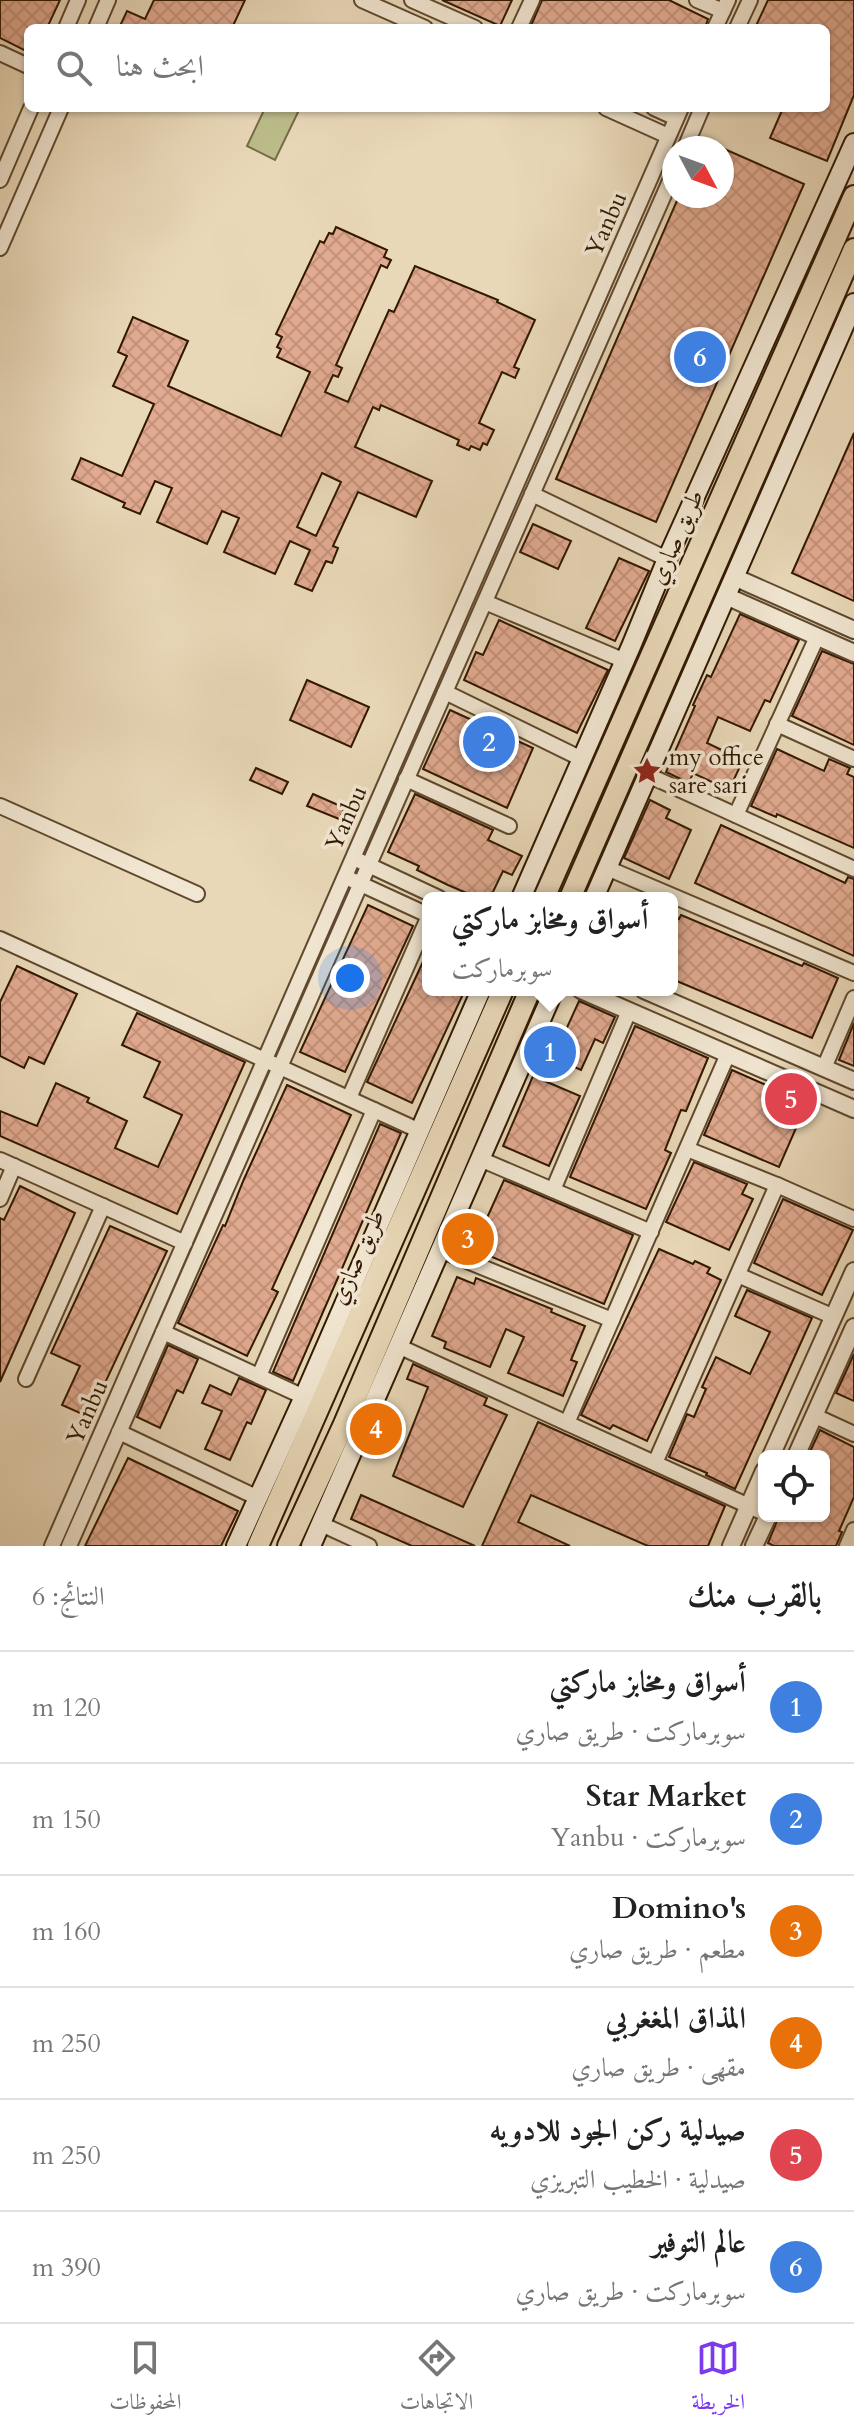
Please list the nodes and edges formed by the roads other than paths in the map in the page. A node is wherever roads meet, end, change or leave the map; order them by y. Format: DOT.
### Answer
graph roads {
  1 [pos="78,0"];
  2 [pos="108,0"];
  3 [pos="362,0"];
  4 [pos="412,0"];
  5 [pos="532,0"];
  6 [pos="697,0"];
  7 [pos="750,0"];
  8 [pos="725,6"];
  9 [pos="68,24"];
  10 [pos="98,24"];
  11 [pos="416,24"];
  12 [pos="466,24"];
  13 [pos="521,24"];
  14 [pos="739,24"];
  15 [pos="0,53"];
  16 [pos="24,64"];
  17 [pos="29,112"];
  18 [pos="59,112"];
  19 [pos="615,112"];
  20 [pos="700,112"];
  21 [pos="678,113"];
  22 [pos="668,136"];
  23 [pos="690,136"];
  24 [pos="854,143"];
  25 [pos="662,150"];
  26 [pos="0,180"];
  27 [pos="854,196"];
  28 [pos="662,199"];
  29 [pos="0,248"];
  30 [pos="854,249"];
  31 [pos="854,303"];
  32 [pos="532,494"];
  33 [pos="667,559"];
  34 [pos="734,577"];
  35 [pos="726,596"];
  36 [pos="485,602"];
  37 [pos="854,630"];
  38 [pos="817,637"];
  39 [pos="854,653"];
  40 [pos="625,661"];
  41 [pos="445,692"];
  42 [pos="777,724"];
  43 [pos="582,759"];
  44 [pos="854,759"];
  45 [pos="648,775"];
  46 [pos="406,779"];
  47 [pos="0,806"];
  48 [pos="736,815"];
  49 [pos="509,826"];
  50 [pos="353,858"];
  51 [pos="368,865"];
  52 [pos="607,868"];
  53 [pos="854,869"];
  54 [pos="344,877"];
  55 [pos="360,884"];
  56 [pos="426,892"];
  57 [pos="524,892"];
  58 [pos="547,892"];
  59 [pos="573,892"];
  60 [pos="597,892"];
  61 [pos="663,892"];
  62 [pos="197,894"];
  63 [pos="678,898"];
  64 [pos="422,913"];
  65 [pos="422,930"];
  66 [pos="0,939"];
  67 [pos="854,973"];
  68 [pos="478,996"];
  69 [pos="500,996"];
  70 [pos="527,996"];
  71 [pos="551,996"];
  72 [pos="595,996"];
  73 [pos="658,996"];
  74 [pos="854,998"];
  75 [pos="629,1011"];
  76 [pos="728,1054"];
  77 [pos="264,1060"];
  78 [pos="280,1067"];
  79 [pos="824,1068"];
  80 [pos="854,1081"];
  81 [pos="349,1098"];
  82 [pos="854,1109"];
  83 [pos="374,1110"];
  84 [pos="420,1131"];
  85 [pos="687,1149"];
  86 [pos="480,1159"];
  87 [pos="0,1160"];
  88 [pos="14,1166"];
  89 [pos="777,1185"];
  90 [pos="553,1190"];
  91 [pos="0,1199"];
  92 [pos="103,1206"];
  93 [pos="854,1219"];
  94 [pos="651,1232"];
  95 [pos="185,1243"];
  96 [pos="440,1250"];
  97 [pos="854,1271"];
  98 [pos="738,1275"];
  99 [pos="834,1317"];
  100 [pos="612,1320"];
  101 [pos="854,1327"];
  102 [pos="163,1332"];
  103 [pos="398,1346"];
  104 [pos="259,1376"];
  105 [pos="26,1379"];
  106 [pos="304,1397"];
  107 [pos="815,1416"];
  108 [pos="567,1423"];
  109 [pos="119,1432"];
  110 [pos="854,1434"];
  111 [pos="774,1450"];
  112 [pos="799,1450"];
  113 [pos="655,1463"];
  114 [pos="258,1498"];
  115 [pos="758,1510"];
  116 [pos="758,1513"];
  117 [pos="758,1522"];
  118 [pos="321,1524"];
  119 [pos="854,1530"];
  120 [pos="52,1546"];
  121 [pos="69,1546"];
  122 [pos="236,1546"];
  123 [pos="258,1546"];
  124 [pos="288,1546"];
  125 [pos="311,1546"];
  126 [pos="369,1546"];
  127 [pos="731,1546"];
  128 [pos="754,1546"];
  129 [pos="847,1546"];
  1 -- 9 [label="street"];
  2 -- 10 [label="street"];
  3 -- 11 [label="street"];
  4 -- 12 [label="street"];
  5 -- 13 [label="street"];
  6 -- 8 [label="street"];
  7 -- 14 [label="street"];
  15 -- 16 [label="street"];
  17 -- 26 [label="street"];
  18 -- 29 [label="street"];
  19 -- 22 [label="street"];
  20 -- 23 [label="street"];
  21 -- 22 [label="street, Yanbu"];
  24 -- 33 [label="main road"];
  25 -- 50 [label="street, Yanbu"];
  27 -- 58 [label="main road, طريق صاري"];
  28 -- 32 [label="street, Yanbu"];
  30 -- 59 [label="main road, طريق صاري"];
  31 -- 34 [label="main road"];
  32 -- 33 [label="street"];
  32 -- 36 [label="street, Yanbu"];
  33 -- 40 [label="main road"];
  34 -- 35 [label="main road"];
  34 -- 37 [label="street"];
  35 -- 38 [label="street"];
  35 -- 45 [label="main road"];
  36 -- 40 [label="street"];
  36 -- 41 [label="street, Yanbu"];
  38 -- 39 [label="street"];
  38 -- 42 [label="street"];
  40 -- 43 [label="main road"];
  41 -- 43 [label="street"];
  41 -- 46 [label="street, Yanbu"];
  42 -- 44 [label="street"];
  42 -- 48 [label="street"];
  43 -- 57 [label="main road"];
  45 -- 48 [label="street"];
  45 -- 52 [label="main road"];
  46 -- 49 [label="street"];
  46 -- 51 [label="street, Yanbu"];
  47 -- 62 [label="street"];
  48 -- 53 [label="street"];
  50 -- 51 [label="street"];
  50 -- 54 [label="street, Yanbu"];
  51 -- 55 [label="street, Yanbu"];
  51 -- 56 [label="street"];
  52 -- 60 [label="main road"];
  52 -- 61 [label="street"];
  54 -- 55 [label="street"];
  54 -- 77 [label="street, Yanbu"];
  55 -- 64 [label="street"];
  55 -- 78 [label="street, Yanbu"];
  63 -- 67 [label="street"];
  65 -- 81 [label="street"];
  66 -- 77 [label="street"];
  68 -- 84 [label="main road"];
  69 -- 123 [label="main road, طريق صاري"];
  70 -- 124 [label="main road"];
  71 -- 86 [label="main road"];
  72 -- 75 [label="street"];
  73 -- 79 [label="street"];
  74 -- 79 [label="street"];
  75 -- 76 [label="street"];
  75 -- 90 [label="street"];
  76 -- 82 [label="street"];
  76 -- 85 [label="street"];
  77 -- 78 [label="street"];
  77 -- 95 [label="street, Yanbu"];
  78 -- 81 [label="street"];
  78 -- 102 [label="street, Yanbu"];
  79 -- 80 [label="street"];
  81 -- 83 [label="street"];
  83 -- 84 [label="street"];
  83 -- 104 [label="street"];
  84 -- 106 [label="main road"];
  85 -- 89 [label="street"];
  85 -- 94 [label="street"];
  86 -- 90 [label="street"];
  86 -- 96 [label="main road"];
  87 -- 88 [label="street"];
  88 -- 91 [label="street"];
  88 -- 92 [label="street"];
  89 -- 93 [label="street"];
  89 -- 98 [label="street"];
  90 -- 94 [label="street"];
  92 -- 95 [label="street"];
  92 -- 105 [label="street"];
  94 -- 100 [label="street"];
  95 -- 120 [label="street, Yanbu"];
  96 -- 100 [label="street"];
  96 -- 103 [label="main road"];
  97 -- 99 [label="street"];
  98 -- 99 [label="street"];
  98 -- 113 [label="street"];
  99 -- 111 [label="street"];
  100 -- 108 [label="street"];
  101 -- 107 [label="street"];
  102 -- 104 [label="street"];
  102 -- 109 [label="street, Yanbu"];
  103 -- 108 [label="street"];
  103 -- 118 [label="main road"];
  104 -- 106 [label="street"];
  106 -- 114 [label="main road"];
  107 -- 110 [label="street"];
  107 -- 112 [label="street"];
  108 -- 113 [label="street"];
  109 -- 114 [label="street"];
  109 -- 121 [label="street, Yanbu"];
  113 -- 115 [label="street"];
  114 -- 122 [label="main road"];
  116 -- 127 [label="street"];
  117 -- 128 [label="street"];
  118 -- 125 [label="main road"];
  118 -- 126 [label="street"];
  119 -- 129 [label="street"];
}
